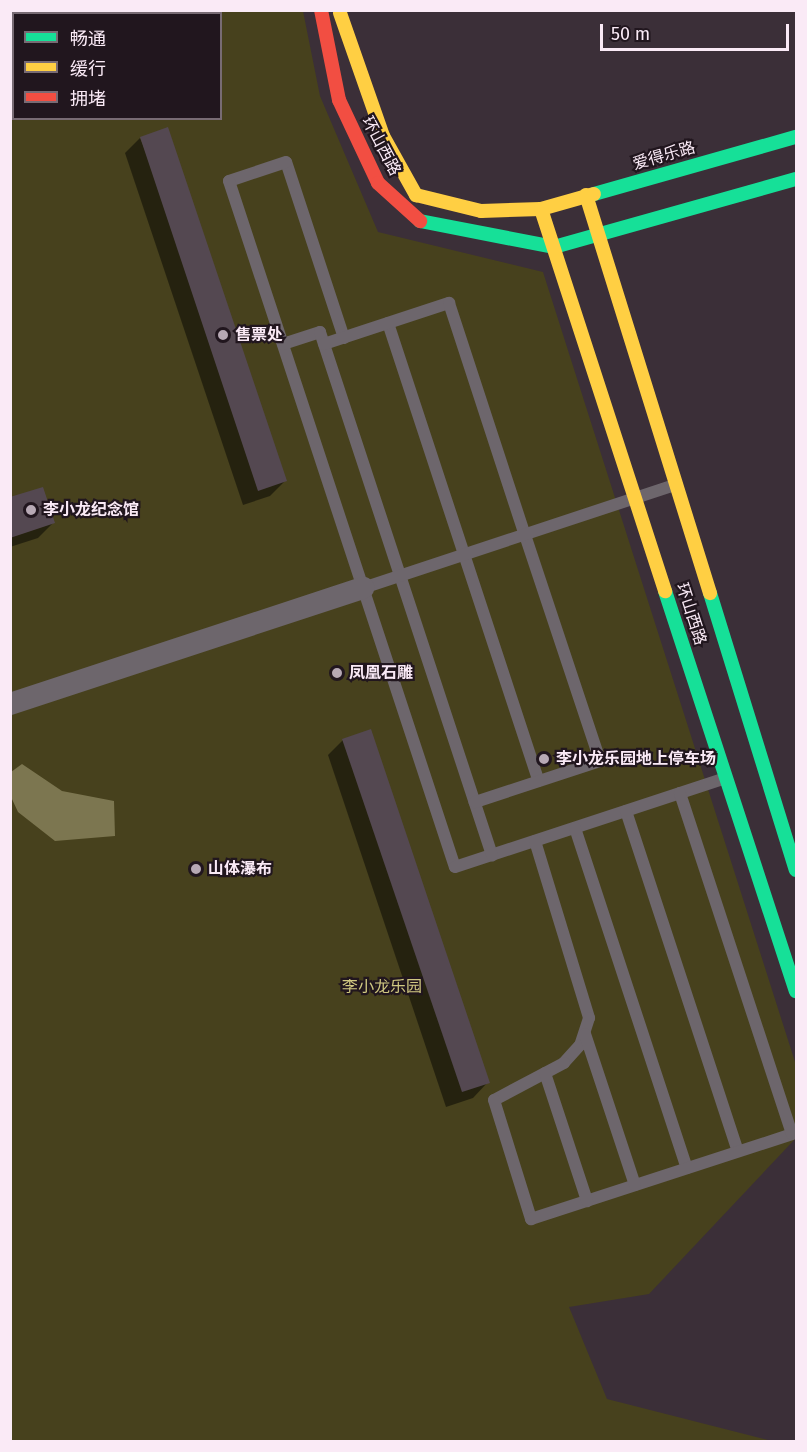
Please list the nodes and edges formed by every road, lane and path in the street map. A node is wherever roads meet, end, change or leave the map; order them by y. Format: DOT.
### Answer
graph roads {
  1 [pos="321,10"];
  2 [pos="344,17"];
  3 [pos="796,137"];
  4 [pos="796,179"];
  5 [pos="586,195"];
  6 [pos="541,209"];
  7 [pos="598,234"];
  8 [pos="554,247"];
  9 [pos="388,323"];
  10 [pos="344,338"];
  11 [pos="283,344"];
  12 [pos="324,344"];
  13 [pos="676,485"];
  14 [pos="636,498"];
  15 [pos="525,535"];
  16 [pos="465,555"];
  17 [pos="400,576"];
  18 [pos="363,588"];
  19 [pos="10,704"];
  20 [pos="727,778"];
  21 [pos="539,781"];
  22 [pos="680,793"];
  23 [pos="475,802"];
  24 [pos="627,811"];
  25 [pos="575,828"];
  26 [pos="535,841"];
  27 [pos="492,855"];
  28 [pos="796,870"];
  29 [pos="796,991"];
  30 [pos="585,1034"];
  31 [pos="545,1073"];
  32 [pos="738,1151"];
  33 [pos="687,1168"];
  34 [pos="635,1185"];
  35 [pos="587,1201"];
  1 -- 8 [label="street, 环山西路"];
  2 -- 6 [label="street, 环山西路"];
  3 -- 5 [label="street, 爱得乐路"];
  4 -- 7 [label="street"];
  5 -- 6 [label="street, 爱得乐路"];
  5 -- 7 [label="street, 环山西路"];
  6 -- 8 [label="street, 环山西路"];
  7 -- 8 [label="street"];
  7 -- 13 [label="street, 环山西路"];
  8 -- 14 [label="street, 环山西路"];
  9 -- 10 [label="lane"];
  9 -- 15 [label="lane"];
  9 -- 16 [label="lane"];
  10 -- 11 [label="lane"];
  10 -- 12 [label="lane"];
  11 -- 12 [label="lane"];
  11 -- 18 [label="lane"];
  12 -- 17 [label="lane"];
  13 -- 14 [label="lane"];
  13 -- 28 [label="street, 环山西路"];
  14 -- 15 [label="lane"];
  14 -- 20 [label="street, 环山西路"];
  15 -- 16 [label="lane"];
  15 -- 21 [label="lane"];
  16 -- 17 [label="lane"];
  16 -- 21 [label="lane"];
  17 -- 18 [label="lane"];
  17 -- 23 [label="lane"];
  18 -- 19 [label="street"];
  18 -- 27 [label="lane"];
  20 -- 22 [label="lane"];
  20 -- 29 [label="street, 环山西路"];
  21 -- 23 [label="lane"];
  22 -- 24 [label="lane"];
  22 -- 32 [label="lane"];
  23 -- 27 [label="lane"];
  24 -- 25 [label="lane"];
  24 -- 32 [label="lane"];
  25 -- 26 [label="lane"];
  25 -- 33 [label="lane"];
  26 -- 27 [label="lane"];
  26 -- 30 [label="lane"];
  30 -- 31 [label="lane"];
  30 -- 34 [label="lane"];
  31 -- 35 [label="lane"];
  31 -- 35 [label="lane"];
  32 -- 33 [label="lane"];
  33 -- 34 [label="lane"];
  34 -- 35 [label="lane"];
}
